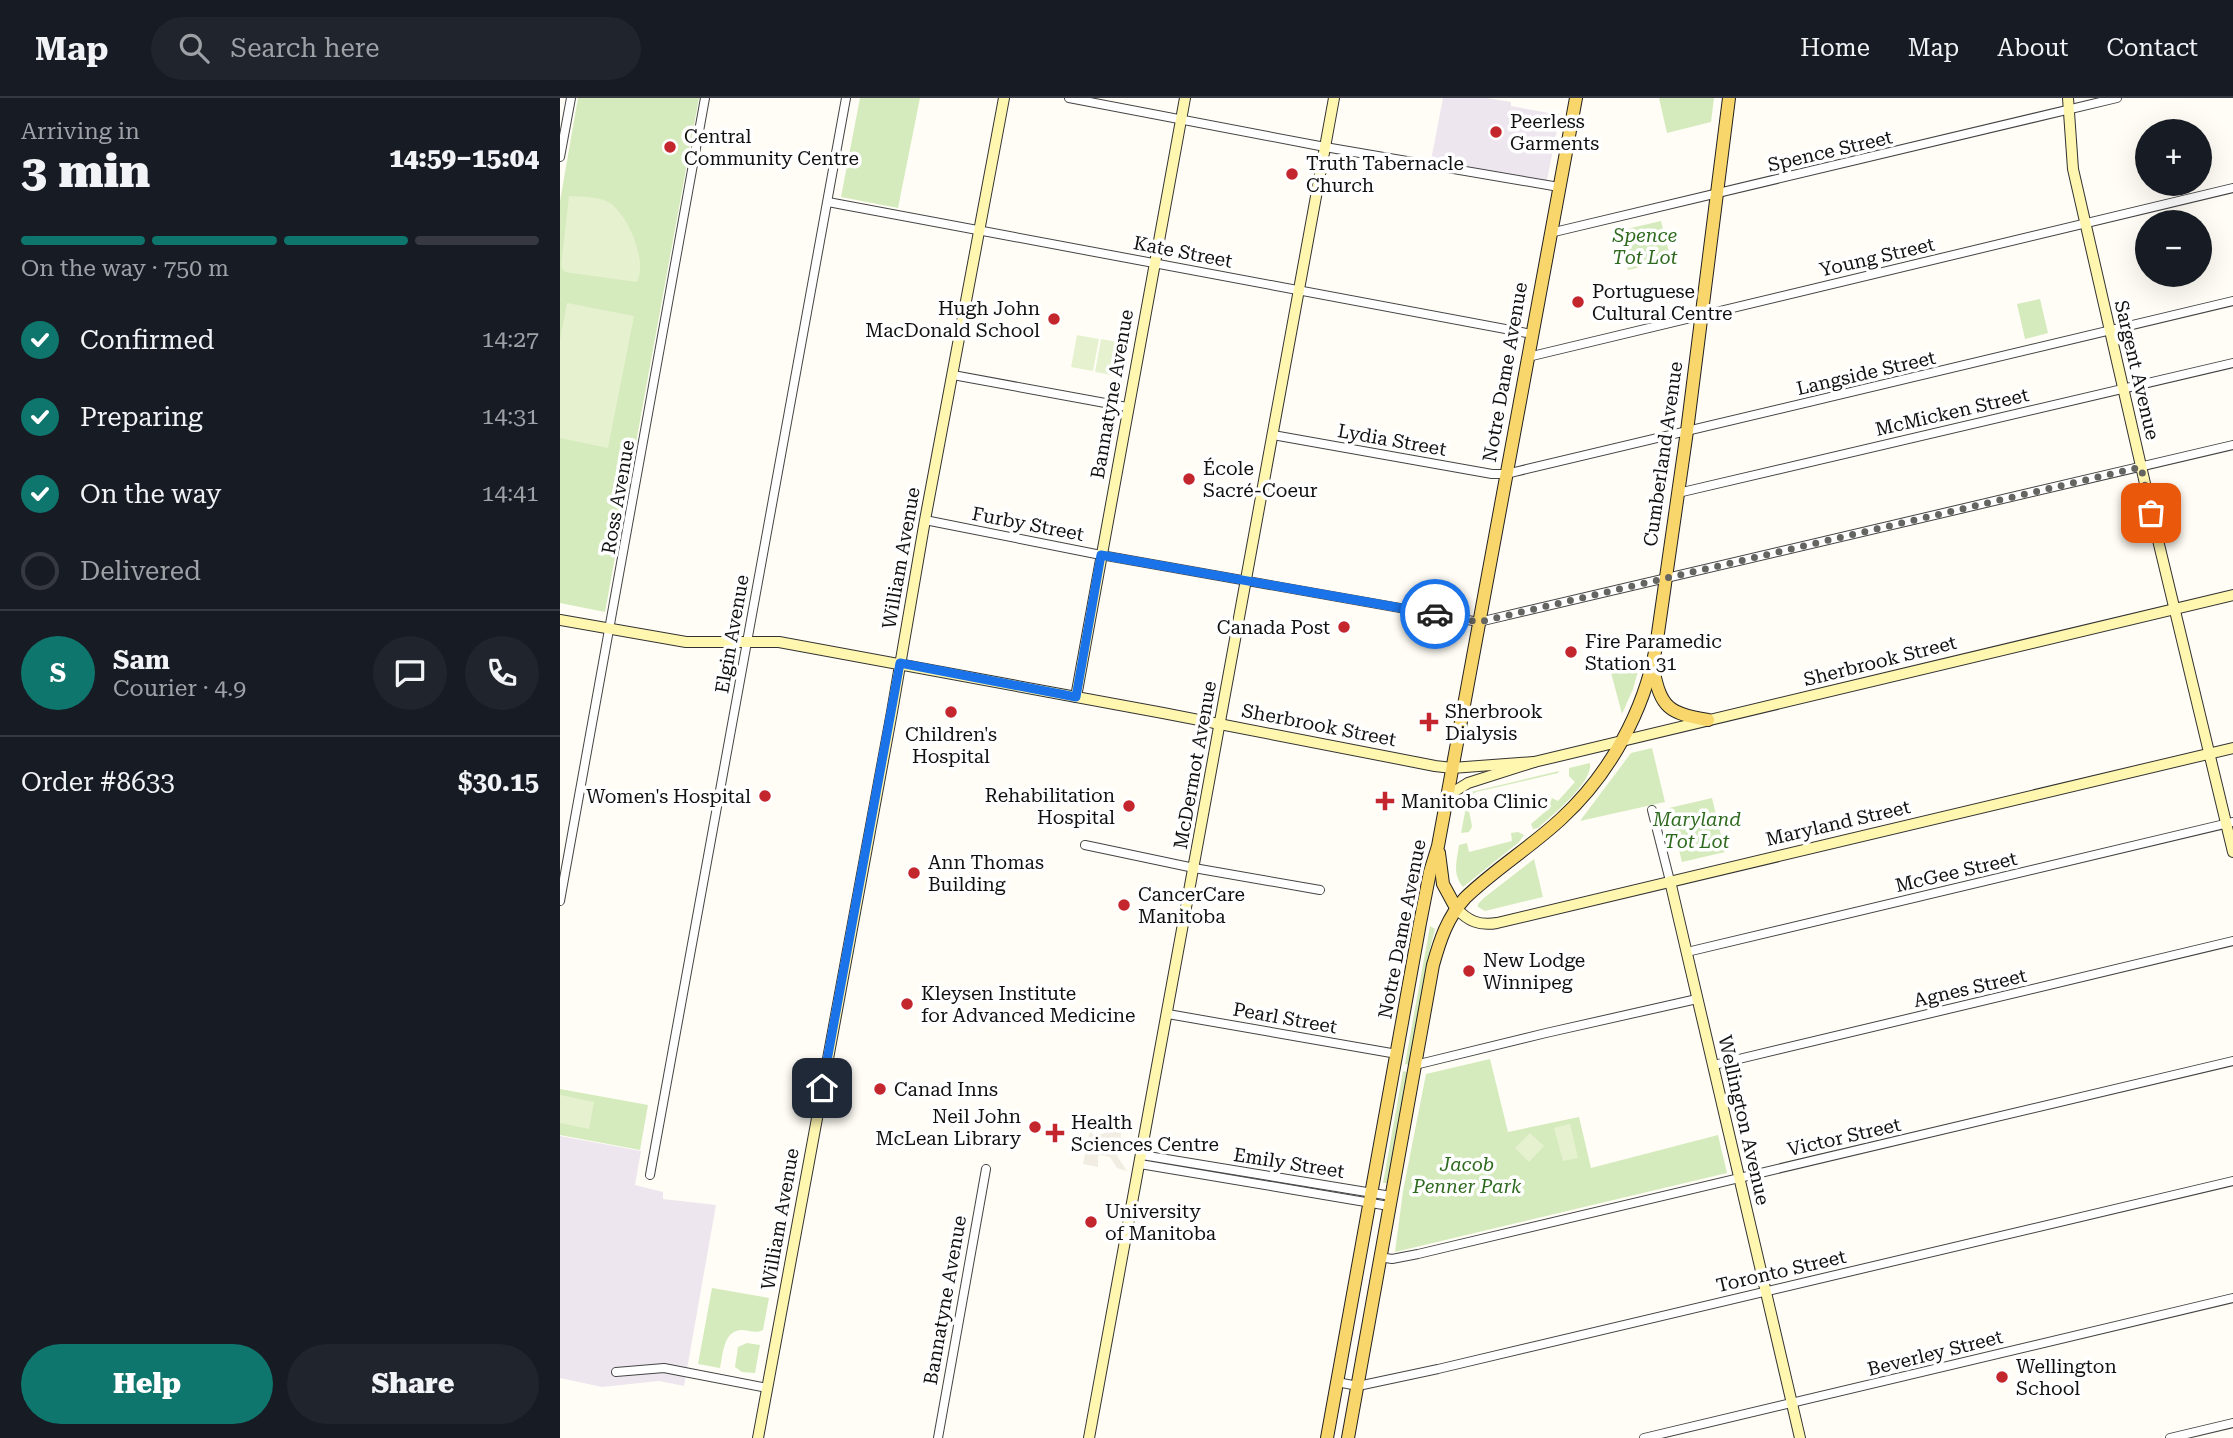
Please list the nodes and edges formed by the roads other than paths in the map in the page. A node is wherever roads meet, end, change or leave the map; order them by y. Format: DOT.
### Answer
graph roads {
  1 [pos="570,98"];
  2 [pos="705,98"];
  3 [pos="846,98"];
  4 [pos="1004,98"];
  5 [pos="1069,98"];
  6 [pos="1185,98"];
  7 [pos="1334,98"];
  8 [pos="1576,98"];
  9 [pos="1729,98"];
  10 [pos="2117,98"];
  11 [pos="2068,104"];
  12 [pos="1181,120"];
  13 [pos="1325,147"];
  14 [pos="560,157"];
  15 [pos="1559,187"];
  16 [pos="2233,188"];
  17 [pos="1716,194"];
  18 [pos="828,202"];
  19 [pos="2085,223"];
  20 [pos="980,231"];
  21 [pos="1550,233"];
  22 [pos="1154,262"];
  23 [pos="1299,290"];
  24 [pos="2233,301"];
  25 [pos="1701,315"];
  26 [pos="2110,331"];
  27 [pos="1532,334"];
  28 [pos="1528,357"];
  29 [pos="2233,363"];
  30 [pos="953,375"];
  31 [pos="2123,389"];
  32 [pos="1128,407"];
  33 [pos="1687,431"];
  34 [pos="1273,435"];
  35 [pos="2233,445"];
  36 [pos="2141,467"];
  37 [pos="1506,474"];
  38 [pos="1678,493"];
  39 [pos="925,520"];
  40 [pos="1101,555"];
  41 [pos="1246,580"];
  42 [pos="1666,580"];
  43 [pos="2233,594"];
  44 [pos="2175,608"];
  45 [pos="560,620"];
  46 [pos="1479,622"];
  47 [pos="610,629"];
  48 [pos="746,642"];
  49 [pos="900,663"];
  50 [pos="1653,664"];
  51 [pos="1076,697"];
  52 [pos="1709,720"];
  53 [pos="1219,724"];
  54 [pos="1622,740"];
  55 [pos="2233,748"];
  56 [pos="2209,754"];
  57 [pos="1534,762"];
  58 [pos="1452,768"];
  59 [pos="1447,796"];
  60 [pos="1652,810"];
  61 [pos="2230,823"];
  62 [pos="1085,845"];
  63 [pos="1438,846"];
  64 [pos="2233,852"];
  65 [pos="1194,868"];
  66 [pos="1670,881"];
  67 [pos="1320,890"];
  68 [pos="560,901"];
  69 [pos="1457,908"];
  70 [pos="2233,941"];
  71 [pos="1687,952"];
  72 [pos="1697,999"];
  73 [pos="1168,1014"];
  74 [pos="1397,1054"];
  75 [pos="2233,1061"];
  76 [pos="1415,1065"];
  77 [pos="1714,1065"];
  78 [pos="1141,1159"];
  79 [pos="986,1169"];
  80 [pos="650,1175"];
  81 [pos="1739,1178"];
  82 [pos="2233,1181"];
  83 [pos="1372,1198"];
  84 [pos="1390,1201"];
  85 [pos="1379,1258"];
  86 [pos="1766,1290"];
  87 [pos="2233,1298"];
  88 [pos="616,1372"];
  89 [pos="1337,1382"];
  90 [pos="1358,1386"];
  91 [pos="767,1388"];
  92 [pos="1791,1404"];
  93 [pos="2233,1423"];
  94 [pos="758,1438"];
  95 [pos="938,1438"];
  96 [pos="1089,1438"];
  97 [pos="1327,1438"];
  98 [pos="1348,1438"];
  99 [pos="1644,1438"];
  100 [pos="1800,1438"];
  101 [pos="2170,1438"];
  1 -- 14 [label="street"];
  2 -- 47 [label="street, Ross Avenue"];
  3 -- 18 [label="street, Elgin Avenue"];
  4 -- 20 [label="main road, William Avenue"];
  5 -- 12 [label="street"];
  6 -- 12 [label="main road, Bannatyne Avenue"];
  7 -- 13 [label="main road, McDermot Avenue"];
  8 -- 15 [label="main road, Notre Dame Avenue"];
  9 -- 17 [label="main road, Cumberland Avenue"];
  10 -- 11 [label="street, Spence Street"];
  11 -- 17 [label="street, Spence Street"];
  11 -- 19 [label="main road, Sargent Avenue"];
  12 -- 13 [label="street"];
  12 -- 22 [label="main road, Bannatyne Avenue"];
  13 -- 15 [label="street"];
  13 -- 23 [label="main road, McDermot Avenue"];
  15 -- 21 [label="main road, Notre Dame Avenue"];
  16 -- 19 [label="street, Young Street"];
  17 -- 21 [label="street, Spence Street"];
  17 -- 25 [label="main road, Cumberland Avenue"];
  18 -- 20 [label="street, Kate Street"];
  18 -- 48 [label="street, Elgin Avenue"];
  19 -- 25 [label="street, Young Street"];
  19 -- 26 [label="main road, Sargent Avenue"];
  20 -- 22 [label="street, Kate Street"];
  20 -- 30 [label="main road, William Avenue"];
  21 -- 27 [label="main road, Notre Dame Avenue"];
  22 -- 23 [label="street, Kate Street"];
  22 -- 32 [label="main road, Bannatyne Avenue"];
  23 -- 27 [label="street, Kate Street"];
  23 -- 34 [label="main road, McDermot Avenue"];
  24 -- 26 [label="street, Langside Street"];
  25 -- 28 [label="street, Young Street"];
  25 -- 33 [label="main road, Cumberland Avenue"];
  26 -- 31 [label="main road, Sargent Avenue"];
  26 -- 33 [label="street, Langside Street"];
  27 -- 28 [label="main road, Notre Dame Avenue"];
  28 -- 37 [label="main road, Notre Dame Avenue"];
  29 -- 31 [label="street, McMicken Street"];
  30 -- 32 [label="street"];
  30 -- 39 [label="main road, William Avenue"];
  31 -- 36 [label="main road, Sargent Avenue"];
  31 -- 38 [label="street, McMicken Street"];
  32 -- 40 [label="main road, Bannatyne Avenue"];
  33 -- 37 [label="street, Langside Street"];
  33 -- 38 [label="main road, Cumberland Avenue"];
  34 -- 37 [label="street, Lydia Street"];
  34 -- 41 [label="main road, McDermot Avenue"];
  35 -- 36 [label="street, Furby Street"];
  36 -- 42 [label="street, Furby Street"];
  36 -- 44 [label="main road, Sargent Avenue"];
  37 -- 46 [label="main road, Notre Dame Avenue"];
  38 -- 42 [label="main road, Cumberland Avenue"];
  39 -- 40 [label="street, Furby Street"];
  39 -- 49 [label="main road, William Avenue"];
  40 -- 41 [label="street, Furby Street"];
  40 -- 51 [label="main road, Bannatyne Avenue"];
  41 -- 46 [label="street, Furby Street"];
  41 -- 53 [label="main road, McDermot Avenue"];
  42 -- 46 [label="street, Furby Street"];
  42 -- 50 [label="main road, Cumberland Avenue"];
  43 -- 44 [label="main road, Sherbrook Street"];
  44 -- 52 [label="main road, Sherbrook Street"];
  44 -- 56 [label="main road, Sargent Avenue"];
  45 -- 47 [label="main road, Sherbrook Street"];
  46 -- 58 [label="main road, Notre Dame Avenue"];
  47 -- 48 [label="main road, Sherbrook Street"];
  47 -- 68 [label="street, Ross Avenue"];
  48 -- 49 [label="main road, Sherbrook Street"];
  48 -- 80 [label="street, Elgin Avenue"];
  49 -- 51 [label="main road, Sherbrook Street"];
  49 -- 91 [label="main road, William Avenue"];
  50 -- 52 [label="main road"];
  50 -- 54 [label="main road, Cumberland Avenue"];
  51 -- 53 [label="main road, Sherbrook Street"];
  52 -- 54 [label="main road, Sherbrook Street"];
  53 -- 58 [label="main road, Sherbrook Street"];
  53 -- 65 [label="main road, McDermot Avenue"];
  54 -- 57 [label="main road, Sherbrook Street"];
  54 -- 69 [label="main road, Cumberland Avenue"];
  55 -- 56 [label="main road, Maryland Street"];
  56 -- 61 [label="main road, Sargent Avenue"];
  56 -- 66 [label="main road, Maryland Street"];
  57 -- 58 [label="main road, Sherbrook Street"];
  57 -- 59 [label="main road, Sherbrook Street"];
  58 -- 59 [label="main road, Notre Dame Avenue"];
  59 -- 63 [label="main road, Notre Dame Avenue"];
  60 -- 66 [label="street, Wellington Avenue"];
  61 -- 64 [label="main road, Sargent Avenue"];
  61 -- 71 [label="street, McGee Street"];
  62 -- 65 [label="street"];
  63 -- 69 [label="main road"];
  63 -- 74 [label="main road, Notre Dame Avenue"];
  65 -- 67 [label="street"];
  65 -- 73 [label="main road, McDermot Avenue"];
  66 -- 69 [label="main road, Maryland Street"];
  66 -- 71 [label="main road, Wellington Avenue"];
  69 -- 76 [label="main road, Notre Dame Avenue"];
  70 -- 77 [label="street, Agnes Street"];
  71 -- 72 [label="main road, Wellington Avenue"];
  72 -- 76 [label="street"];
  72 -- 77 [label="main road, Wellington Avenue"];
  73 -- 74 [label="street, Pearl Street"];
  73 -- 78 [label="main road, McDermot Avenue"];
  74 -- 83 [label="main road, Notre Dame Avenue"];
  75 -- 81 [label="street, Victor Street"];
  76 -- 84 [label="main road, Notre Dame Avenue"];
  77 -- 81 [label="main road, Wellington Avenue"];
  78 -- 83 [label="street, Emily Street"];
  78 -- 96 [label="main road, McDermot Avenue"];
  79 -- 95 [label="street, Bannatyne Avenue"];
  81 -- 85 [label="street, Victor Street"];
  81 -- 86 [label="main road, Wellington Avenue"];
  82 -- 86 [label="street, Toronto Street"];
  83 -- 84 [label="street, Emily Street"];
  83 -- 89 [label="main road, Notre Dame Avenue"];
  84 -- 85 [label="main road, Notre Dame Avenue"];
  85 -- 90 [label="main road, Notre Dame Avenue"];
  86 -- 90 [label="street, Toronto Street"];
  86 -- 92 [label="main road, Wellington Avenue"];
  87 -- 92 [label="street, Beverley Street"];
  88 -- 91 [label="street"];
  89 -- 90 [label="street, Toronto Street"];
  89 -- 97 [label="main road, Notre Dame Avenue"];
  90 -- 98 [label="main road, Notre Dame Avenue"];
  91 -- 94 [label="main road, William Avenue"];
  92 -- 99 [label="street, Beverley Street"];
  92 -- 100 [label="main road, Wellington Avenue"];
  93 -- 101 [label="street"];
}
